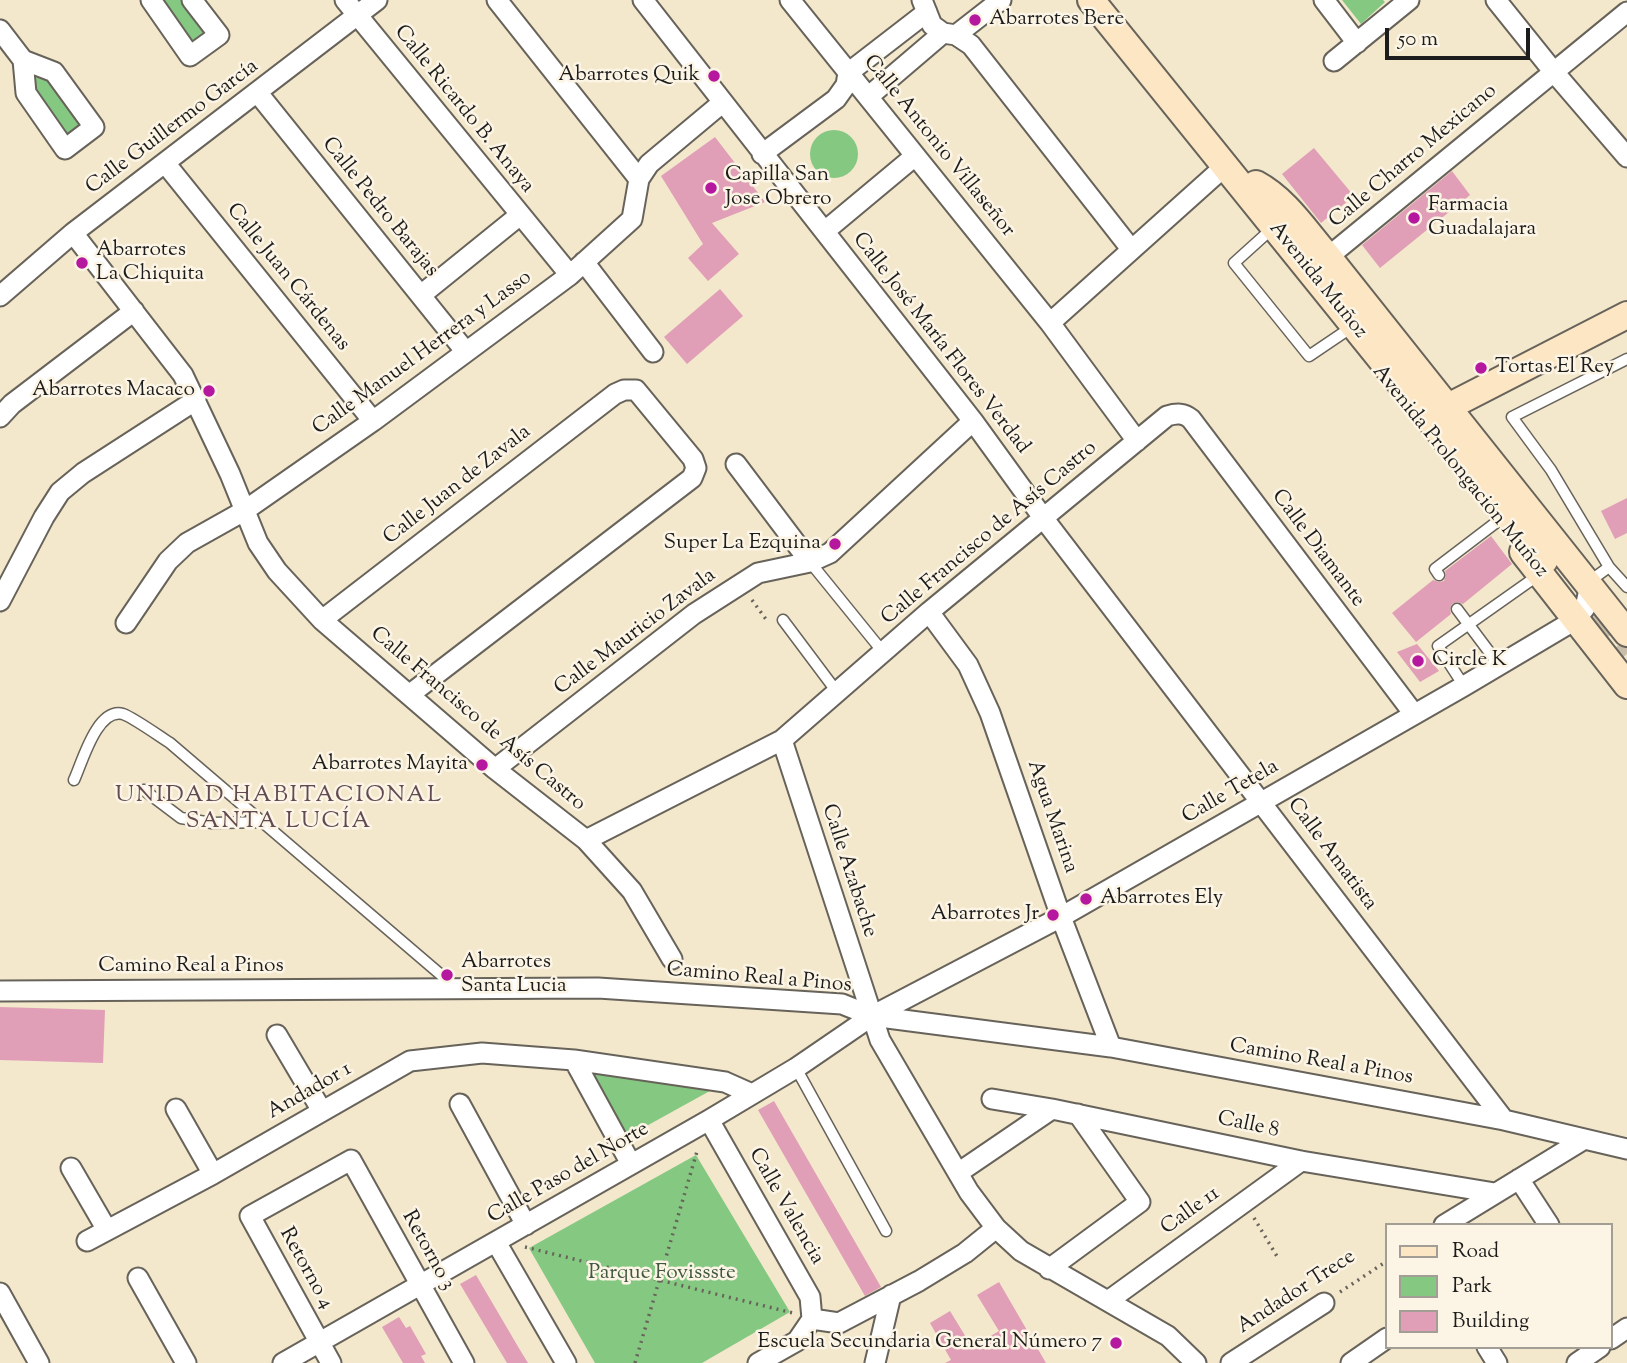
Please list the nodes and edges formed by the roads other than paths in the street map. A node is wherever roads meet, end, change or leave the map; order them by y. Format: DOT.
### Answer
graph roads {
  1 [pos="151,0"];
  2 [pos="192,0"];
  3 [pos="377,0"];
  4 [pos="497,0"];
  5 [pos="643,0"];
  6 [pos="790,0"];
  7 [pos="1001,0"];
  8 [pos="1091,0"];
  9 [pos="1110,0"];
  10 [pos="1324,0"];
  11 [pos="1496,0"];
  12 [pos="1405,1"];
  13 [pos="924,6"];
  14 [pos="351,8"];
  15 [pos="1627,12"];
  16 [pos="0,30"];
  17 [pos="949,34"];
  18 [pos="1357,43"];
  19 [pos="23,60"];
  20 [pos="1334,61"];
  21 [pos="1553,71"];
  22 [pos="848,73"];
  23 [pos="257,92"];
  24 [pos="867,97"];
  25 [pos="722,103"];
  26 [pos="762,154"];
  27 [pos="915,156"];
  28 [pos="1627,157"];
  29 [pos="165,163"];
  30 [pos="1224,167"];
  31 [pos="639,179"];
  32 [pos="1250,188"];
  33 [pos="520,215"];
  34 [pos="825,231"];
  35 [pos="73,233"];
  36 [pos="1265,235"];
  37 [pos="1131,249"];
  38 [pos="1328,257"];
  39 [pos="577,269"];
  40 [pos="421,295"];
  41 [pos="0,296"];
  42 [pos="134,311"];
  43 [pos="1627,315"];
  44 [pos="1050,323"];
  45 [pos="1346,331"];
  46 [pos="466,352"];
  47 [pos="653,352"];
  48 [pos="1627,359"];
  49 [pos="196,400"];
  50 [pos="1448,407"];
  51 [pos="1182,414"];
  52 [pos="0,417"];
  53 [pos="373,421"];
  54 [pos="973,421"];
  55 [pos="1137,441"];
  56 [pos="736,464"];
  57 [pos="244,510"];
  58 [pos="1044,519"];
  59 [pos="1498,521"];
  60 [pos="810,562"];
  61 [pos="1545,564"];
  62 [pos="1609,567"];
  63 [pos="1439,575"];
  64 [pos="1590,585"];
  65 [pos="1627,587"];
  66 [pos="0,601"];
  67 [pos="1457,609"];
  68 [pos="929,612"];
  69 [pos="321,620"];
  70 [pos="783,620"];
  71 [pos="1575,620"];
  72 [pos="126,623"];
  73 [pos="1469,625"];
  74 [pos="1627,633"];
  75 [pos="883,652"];
  76 [pos="1499,666"];
  77 [pos="1627,685"];
  78 [pos="1464,686"];
  79 [pos="837,692"];
  80 [pos="409,695"];
  81 [pos="1414,714"];
  82 [pos="782,740"];
  83 [pos="495,769"];
  84 [pos="74,780"];
  85 [pos="144,790"];
  86 [pos="1261,802"];
  87 [pos="263,822"];
  88 [pos="586,840"];
  89 [pos="1061,918"];
  90 [pos="673,959"];
  91 [pos="456,988"];
  92 [pos="0,990"];
  93 [pos="872,1016"];
  94 [pos="277,1035"];
  95 [pos="1111,1047"];
  96 [pos="574,1060"];
  97 [pos="796,1068"];
  98 [pos="752,1094"];
  99 [pos="992,1099"];
  100 [pos="460,1104"];
  101 [pos="176,1109"];
  102 [pos="1052,1109"];
  103 [pos="322,1111"];
  104 [pos="1078,1114"];
  105 [pos="1504,1119"];
  106 [pos="709,1120"];
  107 [pos="1583,1140"];
  108 [pos="1627,1149"];
  109 [pos="351,1160"];
  110 [pos="1301,1161"];
  111 [pos="631,1164"];
  112 [pos="71,1168"];
  113 [pos="958,1173"];
  114 [pos="213,1174"];
  115 [pos="1519,1179"];
  116 [pos="1495,1193"];
  117 [pos="1447,1223"];
  118 [pos="1548,1223"];
  119 [pos="526,1225"];
  120 [pos="996,1228"];
  121 [pos="107,1230"];
  122 [pos="886,1231"];
  123 [pos="86,1241"];
  124 [pos="496,1242"];
  125 [pos="1049,1269"];
  126 [pos="138,1278"];
  127 [pos="420,1286"];
  128 [pos="891,1295"];
  129 [pos="1,1298"];
  130 [pos="1108,1301"];
  131 [pos="1324,1303"];
  132 [pos="812,1319"];
  133 [pos="1386,1339"];
  134 [pos="319,1343"];
  135 [pos="1597,1349"];
  136 [pos="39,1363"];
  137 [pos="186,1363"];
  138 [pos="283,1363"];
  139 [pos="331,1363"];
  140 [pos="464,1363"];
  141 [pos="566,1363"];
  142 [pos="758,1363"];
  143 [pos="875,1363"];
  144 [pos="1195,1363"];
  145 [pos="1231,1363"];
  146 [pos="1351,1363"];
  147 [pos="1577,1363"];
  1 -- 2 [label="street"];
  3 -- 14 [label="street, Calle Guillermo García"];
  4 -- 31 [label="street"];
  5 -- 25 [label="street, Calle José María Flores Verdad"];
  6 -- 22 [label="street, Calle Antonio Villaseñor"];
  7 -- 17 [label="street"];
  8 -- 30 [label="street, Avenida Muñoz"];
  9 -- 32 [label="street, Avenida Muñoz"];
  10 -- 18 [label="street"];
  11 -- 21 [label="street"];
  12 -- 18 [label="street"];
  13 -- 17 [label="street"];
  13 -- 22 [label="street"];
  14 -- 23 [label="street, Calle Guillermo García"];
  14 -- 33 [label="street, Calle Ricardo B. Anaya"];
  15 -- 21 [label="street, Calle Charro Mexicano"];
  16 -- 19 [label="street"];
  17 -- 24 [label="street"];
  17 -- 37 [label="street"];
  18 -- 20 [label="street"];
  21 -- 28 [label="street"];
  21 -- 38 [label="street, Calle Charro Mexicano"];
  22 -- 24 [label="street, Calle Antonio Villaseñor"];
  22 -- 26 [label="street"];
  23 -- 29 [label="street, Calle Guillermo García"];
  23 -- 40 [label="street, Calle Pedro Barajas"];
  24 -- 27 [label="street, Calle Antonio Villaseñor"];
  25 -- 26 [label="street, Calle José María Flores Verdad"];
  25 -- 31 [label="street"];
  26 -- 34 [label="street, Calle José María Flores Verdad"];
  27 -- 34 [label="street"];
  27 -- 44 [label="street, Calle Antonio Villaseñor"];
  29 -- 35 [label="street, Calle Guillermo García"];
  29 -- 53 [label="street, Calle Juan Cárdenas"];
  30 -- 32 [label="street, Avenida Muñoz"];
  30 -- 37 [label="street"];
  31 -- 39 [label="street, Calle Manuel Herrera y Lasso"];
  32 -- 36 [label="street, Avenida Prolongación Muñoz"];
  32 -- 38 [label="street, Avenida Prolongación Muñoz"];
  32 -- 61 [label="street, Avenida Muñoz"];
  33 -- 39 [label="street, Calle Ricardo B. Anaya"];
  33 -- 40 [label="street, Calle Ricardo B. Anaya"];
  34 -- 54 [label="street, Calle José María Flores Verdad"];
  35 -- 41 [label="street, Calle Guillermo García"];
  35 -- 42 [label="street, Calle Francisco de Asís Castro"];
  36 -- 45 [label="street, Avenida Prolongación Muñoz"];
  36 -- 45 [label="lane"];
  37 -- 44 [label="street"];
  38 -- 50 [label="street, Avenida Prolongación Muñoz"];
  39 -- 46 [label="street, Calle Manuel Herrera y Lasso"];
  39 -- 47 [label="street, Calle Ricardo B. Anaya"];
  40 -- 46 [label="street, Calle Pedro Barajas"];
  42 -- 49 [label="street, Calle Francisco de Asís Castro"];
  42 -- 52 [label="street"];
  43 -- 50 [label="street"];
  44 -- 55 [label="street, Calle Antonio Villaseñor"];
  45 -- 59 [label="street, Avenida Prolongación Muñoz"];
  46 -- 53 [label="street, Calle Manuel Herrera y Lasso"];
  48 -- 62 [label="lane"];
  49 -- 57 [label="street, Calle Francisco de Asís Castro"];
  49 -- 66 [label="street"];
  50 -- 64 [label="street, Avenida Prolongación Muñoz"];
  51 -- 55 [label="street, Calle Francisco de Asís Castro"];
  51 -- 81 [label="street, Calle Diamante"];
  53 -- 57 [label="street, Calle Manuel Herrera y Lasso"];
  54 -- 58 [label="street, Calle José María Flores Verdad"];
  54 -- 60 [label="street, Calle Mauricio Zavala"];
  55 -- 58 [label="street, Calle Francisco de Asís Castro"];
  56 -- 60 [label="street"];
  57 -- 69 [label="street, Calle Francisco de Asís Castro"];
  57 -- 72 [label="street, Calle Manuel Herrera y Lasso"];
  58 -- 68 [label="street, Calle Francisco de Asís Castro"];
  58 -- 86 [label="street, Calle Amatista"];
  59 -- 61 [label="street, Avenida Prolongación Muñoz"];
  59 -- 63 [label="lane"];
  60 -- 75 [label="lane"];
  60 -- 83 [label="street, Calle Mauricio Zavala"];
  61 -- 71 [label="street, Avenida Prolongación Muñoz"];
  61 -- 73 [label="lane"];
  62 -- 64 [label="lane"];
  62 -- 65 [label="lane"];
  64 -- 71 [label="street"];
  64 -- 74 [label="street, Avenida Prolongación Muñoz"];
  67 -- 73 [label="lane"];
  68 -- 75 [label="street, Calle Francisco de Asís Castro"];
  68 -- 89 [label="street, Agua Marina"];
  69 -- 80 [label="street, Calle Francisco de Asís Castro"];
  69 -- 80 [label="street, Calle Juan de Zavala"];
  70 -- 79 [label="lane"];
  71 -- 76 [label="street, Calle Tetela"];
  71 -- 77 [label="street, Avenida Prolongación Muñoz"];
  73 -- 76 [label="lane"];
  73 -- 78 [label="lane"];
  75 -- 79 [label="street, Calle Francisco de Asís Castro"];
  76 -- 78 [label="street, Calle Tetela"];
  78 -- 81 [label="street, Calle Tetela"];
  79 -- 82 [label="street, Calle Francisco de Asís Castro"];
  80 -- 83 [label="street, Calle Francisco de Asís Castro"];
  81 -- 86 [label="street, Calle Tetela"];
  82 -- 88 [label="street, Calle Francisco de Asís Castro"];
  82 -- 93 [label="street, Calle Azabache"];
  83 -- 88 [label="street, Calle Francisco de Asís Castro"];
  84 -- 87 [label="lane"];
  85 -- 87 [label="lane"];
  86 -- 89 [label="street, Calle Tetela"];
  86 -- 105 [label="street, Calle Amatista"];
  87 -- 91 [label="lane"];
  88 -- 90 [label="street"];
  89 -- 93 [label="street, Calle Tetela"];
  89 -- 95 [label="street, Agua Marina"];
  91 -- 92 [label="street, Camino Real a Pinos"];
  91 -- 93 [label="street, Camino Real a Pinos"];
  93 -- 95 [label="street, Camino Real a Pinos"];
  93 -- 97 [label="street, Calle Paso del Norte"];
  93 -- 113 [label="street, Calle Azabache"];
  94 -- 103 [label="street"];
  95 -- 105 [label="street, Camino Real a Pinos"];
  96 -- 98 [label="street, Andador 1"];
  96 -- 103 [label="street, Andador 1"];
  96 -- 111 [label="street"];
  97 -- 98 [label="street, Calle Paso del Norte"];
  97 -- 122 [label="lane"];
  98 -- 106 [label="street, Calle Paso del Norte"];
  99 -- 102 [label="street, Calle 8"];
  100 -- 119 [label="street"];
  101 -- 114 [label="street"];
  102 -- 104 [label="street, Calle 8"];
  102 -- 113 [label="street"];
  103 -- 114 [label="street, Andador 1"];
  104 -- 110 [label="street, Calle 8"];
  104 -- 125 [label="street"];
  105 -- 107 [label="street, Camino Real a Pinos"];
  106 -- 111 [label="street, Calle Paso del Norte"];
  106 -- 132 [label="street, Calle Valencia"];
  107 -- 108 [label="street, Camino Real a Pinos"];
  107 -- 115 [label="street"];
  109 -- 127 [label="street, Retorno 3"];
  109 -- 134 [label="street, Retorno 4"];
  110 -- 116 [label="street, Calle 8"];
  110 -- 130 [label="street, Calle 11"];
  111 -- 119 [label="street, Calle Paso del Norte"];
  112 -- 121 [label="street"];
  113 -- 120 [label="street, Calle Azabache"];
  114 -- 121 [label="street, Andador 1"];
  115 -- 116 [label="street"];
  115 -- 118 [label="street"];
  116 -- 117 [label="street"];
  119 -- 124 [label="street, Calle Paso del Norte"];
  120 -- 125 [label="street, Calle Azabache"];
  120 -- 128 [label="street"];
  121 -- 123 [label="street, Andador 1"];
  124 -- 127 [label="street, Calle Paso del Norte"];
  124 -- 141 [label="street"];
  125 -- 130 [label="street, Calle Azabache"];
  126 -- 137 [label="street"];
  127 -- 134 [label="street, Calle Paso del Norte"];
  127 -- 140 [label="street, Retorno 3"];
  128 -- 132 [label="street"];
  128 -- 143 [label="street"];
  129 -- 136 [label="street"];
  130 -- 144 [label="street, Calle Azabache"];
  131 -- 145 [label="street, Andador Trece"];
  132 -- 142 [label="street"];
  133 -- 146 [label="street"];
  134 -- 138 [label="street, Calle Paso del Norte"];
  134 -- 139 [label="street, Retorno 4"];
  135 -- 147 [label="street"];
}
